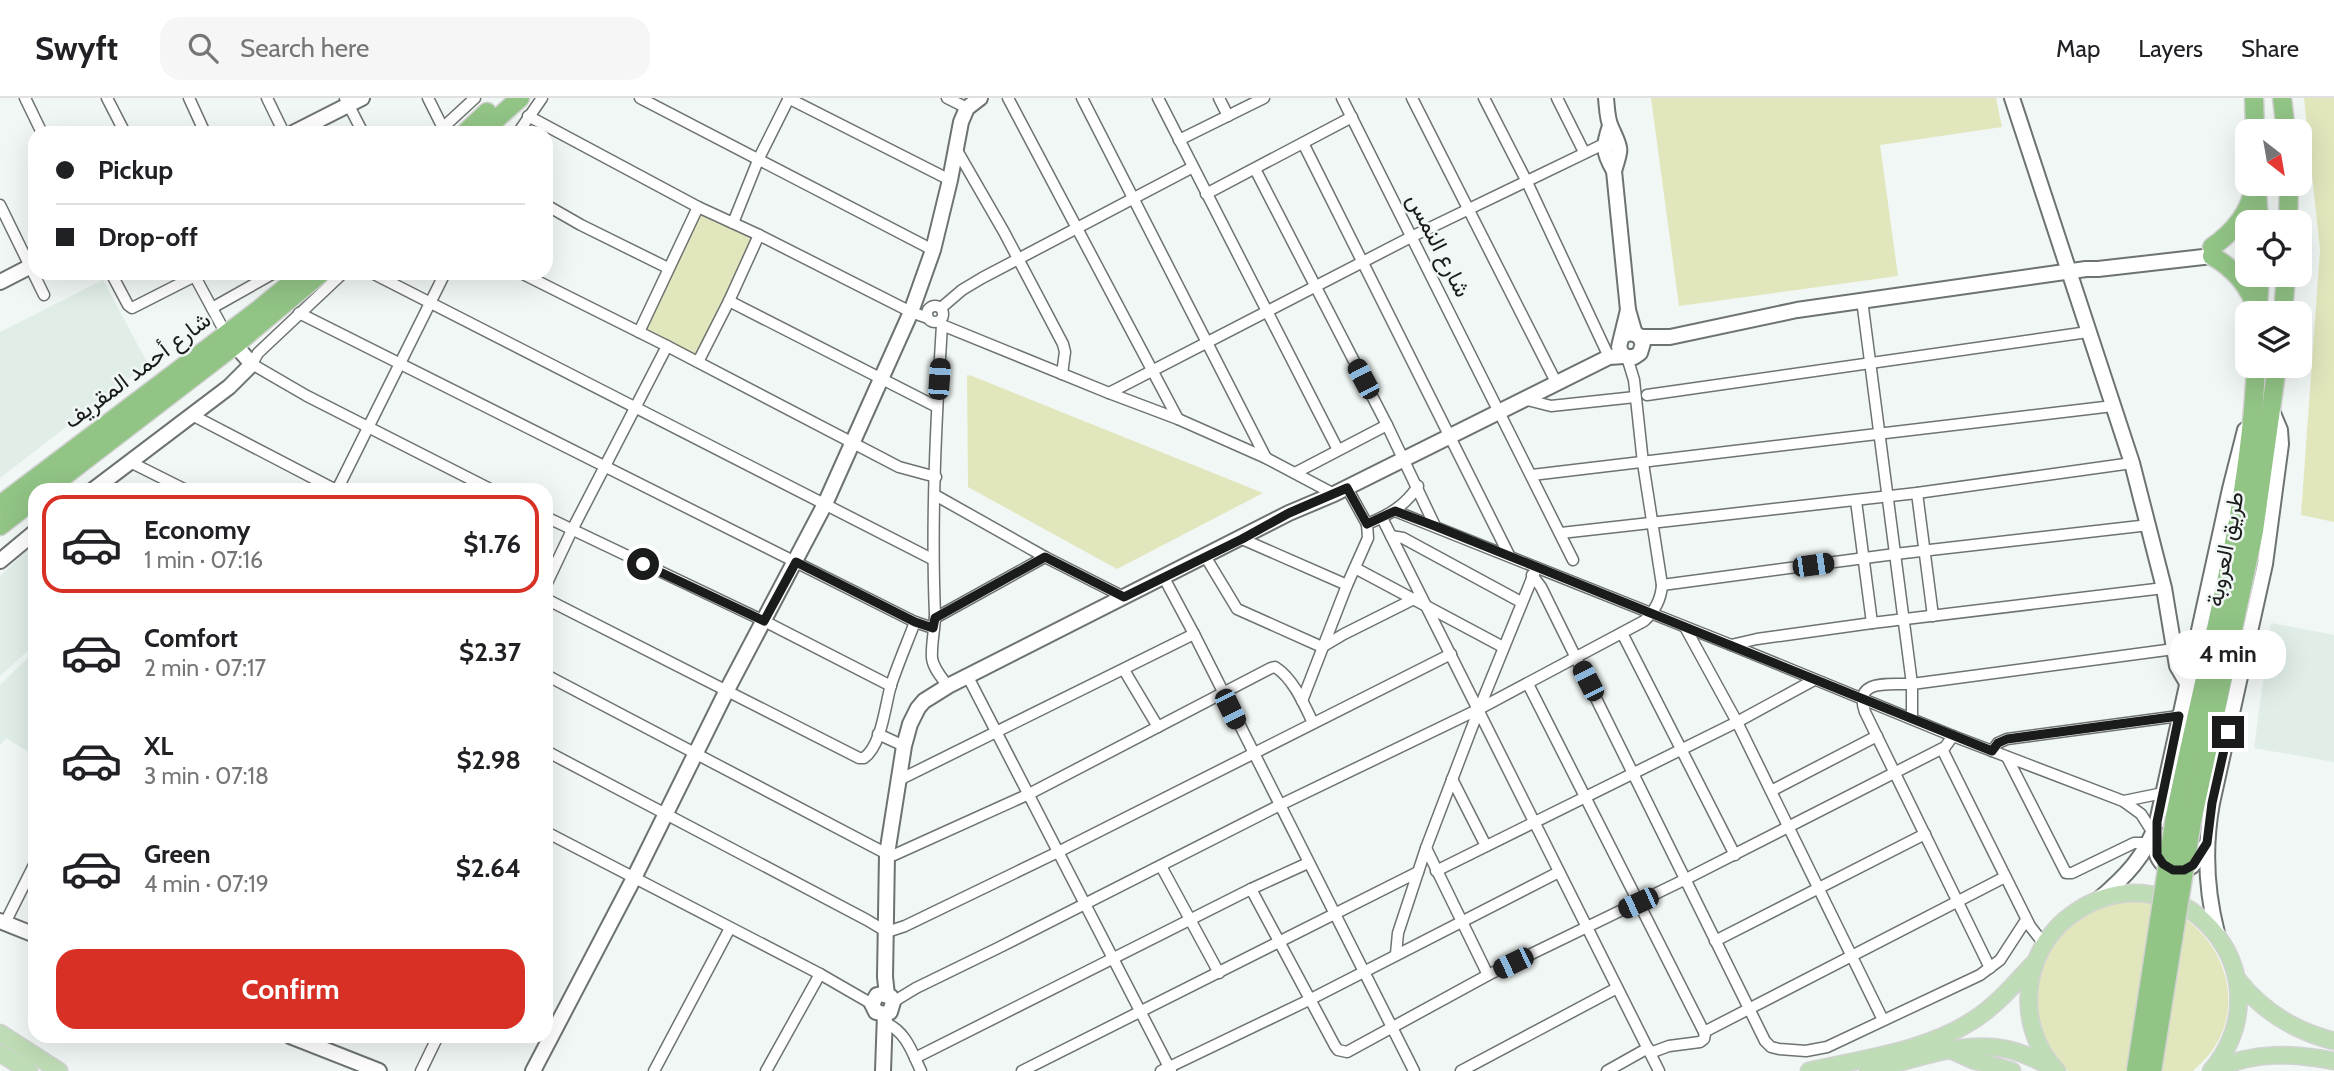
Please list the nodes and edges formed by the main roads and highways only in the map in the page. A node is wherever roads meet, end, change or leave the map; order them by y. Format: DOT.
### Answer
graph roads {
  1 [pos="503,98"];
  2 [pos="520,98"];
  3 [pos="2254,98"];
  4 [pos="2283,98"];
  5 [pos="2255,119"];
  6 [pos="2285,119"];
  7 [pos="472,126"];
  8 [pos="489,126"];
  9 [pos="2252,196"];
  10 [pos="295,280"];
  11 [pos="312,280"];
  12 [pos="2253,301"];
  13 [pos="231,340"];
  14 [pos="2255,378"];
  15 [pos="2276,378"];
  16 [pos="31,483"];
  17 [pos="55,483"];
  18 [pos="28,485"];
  19 [pos="28,504"];
  20 [pos="0,505"];
  21 [pos="0,526"];
  22 [pos="2184,819"];
  23 [pos="2036,961"];
  24 [pos="2237,979"];
  25 [pos="0,1034"];
  26 [pos="2334,1041"];
  27 [pos="1951,1050"];
  28 [pos="0,1053"];
  29 [pos="2245,1058"];
  30 [pos="2334,1061"];
  31 [pos="2055,1069"];
  32 [pos="29,1071"];
  33 [pos="59,1071"];
  34 [pos="1810,1071"];
  35 [pos="1868,1071"];
  36 [pos="2012,1071"];
  37 [pos="2136,1071"];
  38 [pos="2152,1071"];
  39 [pos="2211,1071"];
  40 [pos="2226,1071"];
  1 -- 7 [label="highway"];
  2 -- 8 [label="highway"];
  3 -- 5 [label="highway"];
  4 -- 6 [label="highway"];
  9 -- 12 [label="highway"];
  10 -- 13 [label="highway, شارع أحمد المقريف"];
  11 -- 13 [label="highway, شارع أحمد المقريف"];
  13 -- 16 [label="highway, شارع أحمد المقريف"];
  13 -- 17 [label="highway, شارع أحمد المقريف"];
  14 -- 22 [label="highway, طريق العروبة"];
  15 -- 22 [label="highway, طريق العروبة"];
  18 -- 20 [label="highway, شارع أحمد المقريف"];
  19 -- 21 [label="highway"];
  22 -- 37 [label="highway, طريق العروبة, bridge"];
  22 -- 38 [label="highway, طريق العروبة, bridge"];
  23 -- 24 [label="main road"];
  23 -- 31 [label="main road"];
  23 -- 34 [label="main road"];
  24 -- 26 [label="main road"];
  24 -- 39 [label="main road"];
  25 -- 33 [label="main road"];
  27 -- 31 [label="main road"];
  27 -- 35 [label="main road"];
  27 -- 36 [label="main road"];
  28 -- 32 [label="main road"];
  29 -- 30 [label="main road"];
  29 -- 39 [label="main road"];
  29 -- 40 [label="main road"];
}
